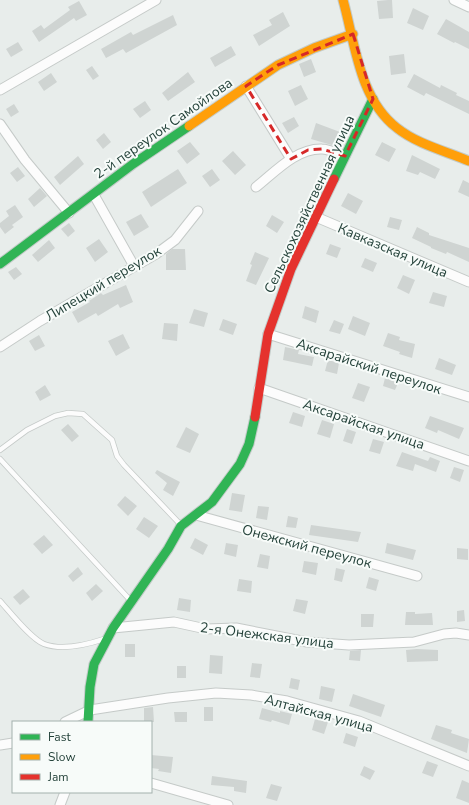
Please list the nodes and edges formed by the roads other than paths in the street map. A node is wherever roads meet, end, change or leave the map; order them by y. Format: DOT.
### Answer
graph roads {
  1 [pos="156,0"];
  2 [pos="454,0"];
  3 [pos="344,4"];
  4 [pos="469,7"];
  5 [pos="353,34"];
  6 [pos="246,86"];
  7 [pos="0,90"];
  8 [pos="373,99"];
  9 [pos="0,124"];
  10 [pos="345,156"];
  11 [pos="291,159"];
  12 [pos="469,161"];
  13 [pos="256,187"];
  14 [pos="94,195"];
  15 [pos="198,211"];
  16 [pos="69,213"];
  17 [pos="316,217"];
  18 [pos="0,264"];
  19 [pos="134,266"];
  20 [pos="469,282"];
  21 [pos="268,334"];
  22 [pos="0,347"];
  23 [pos="259,388"];
  24 [pos="469,397"];
  25 [pos="0,450"];
  26 [pos="0,459"];
  27 [pos="469,460"];
  28 [pos="196,515"];
  29 [pos="181,526"];
  30 [pos="417,576"];
  31 [pos="0,601"];
  32 [pos="131,601"];
  33 [pos="113,628"];
  34 [pos="469,636"];
  35 [pos="108,638"];
  36 [pos="90,710"];
  37 [pos="67,721"];
  38 [pos="88,721"];
  39 [pos="12,743"];
  40 [pos="0,745"];
  41 [pos="469,766"];
  42 [pos="152,783"];
  43 [pos="65,793"];
  44 [pos="60,805"];
  45 [pos="228,805"];
  1 -- 7 [label="street"];
  2 -- 4 [label="street"];
  3 -- 5 [label="street"];
  5 -- 6 [label="street, 2-й переулок Самойлова"];
  5 -- 8 [label="street"];
  6 -- 11 [label="street"];
  6 -- 14 [label="street, 2-й переулок Самойлова"];
  8 -- 10 [label="street, Сельскохозяйственная улица"];
  8 -- 12 [label="street"];
  9 -- 16 [label="street"];
  10 -- 11 [label="street"];
  10 -- 17 [label="street, Сельскохозяйственная улица"];
  11 -- 13 [label="street"];
  14 -- 16 [label="street, 2-й переулок Самойлова"];
  14 -- 19 [label="street"];
  15 -- 19 [label="street, Липецкий переулок"];
  16 -- 18 [label="street, 2-й переулок Самойлова"];
  17 -- 20 [label="street, Кавказская улица"];
  17 -- 21 [label="street, Сельскохозяйственная улица"];
  19 -- 22 [label="street, Липецкий переулок"];
  21 -- 23 [label="street, Сельскохозяйственная улица"];
  21 -- 24 [label="street, Аксарайский переулок"];
  23 -- 27 [label="street, Аксарайская улица"];
  23 -- 28 [label="street, Сельскохозяйственная улица"];
  25 -- 29 [label="lane"];
  26 -- 32 [label="lane"];
  28 -- 29 [label="street, Сельскохозяйственная улица"];
  28 -- 30 [label="street, Онежский переулок"];
  29 -- 32 [label="street, Сельскохозяйственная улица"];
  31 -- 35 [label="lane"];
  32 -- 33 [label="street, Сельскохозяйственная улица"];
  33 -- 34 [label="street, 2-я Онежская улица"];
  33 -- 35 [label="street, Сельскохозяйственная улица"];
  35 -- 36 [label="street, Сельскохозяйственная улица"];
  36 -- 37 [label="street, Алтайская улица"];
  36 -- 38 [label="street, Сельскохозяйственная улица"];
  36 -- 41 [label="street, Алтайская улица"];
  39 -- 40 [label="street"];
  42 -- 45 [label="street"];
  43 -- 44 [label="street"];
}
